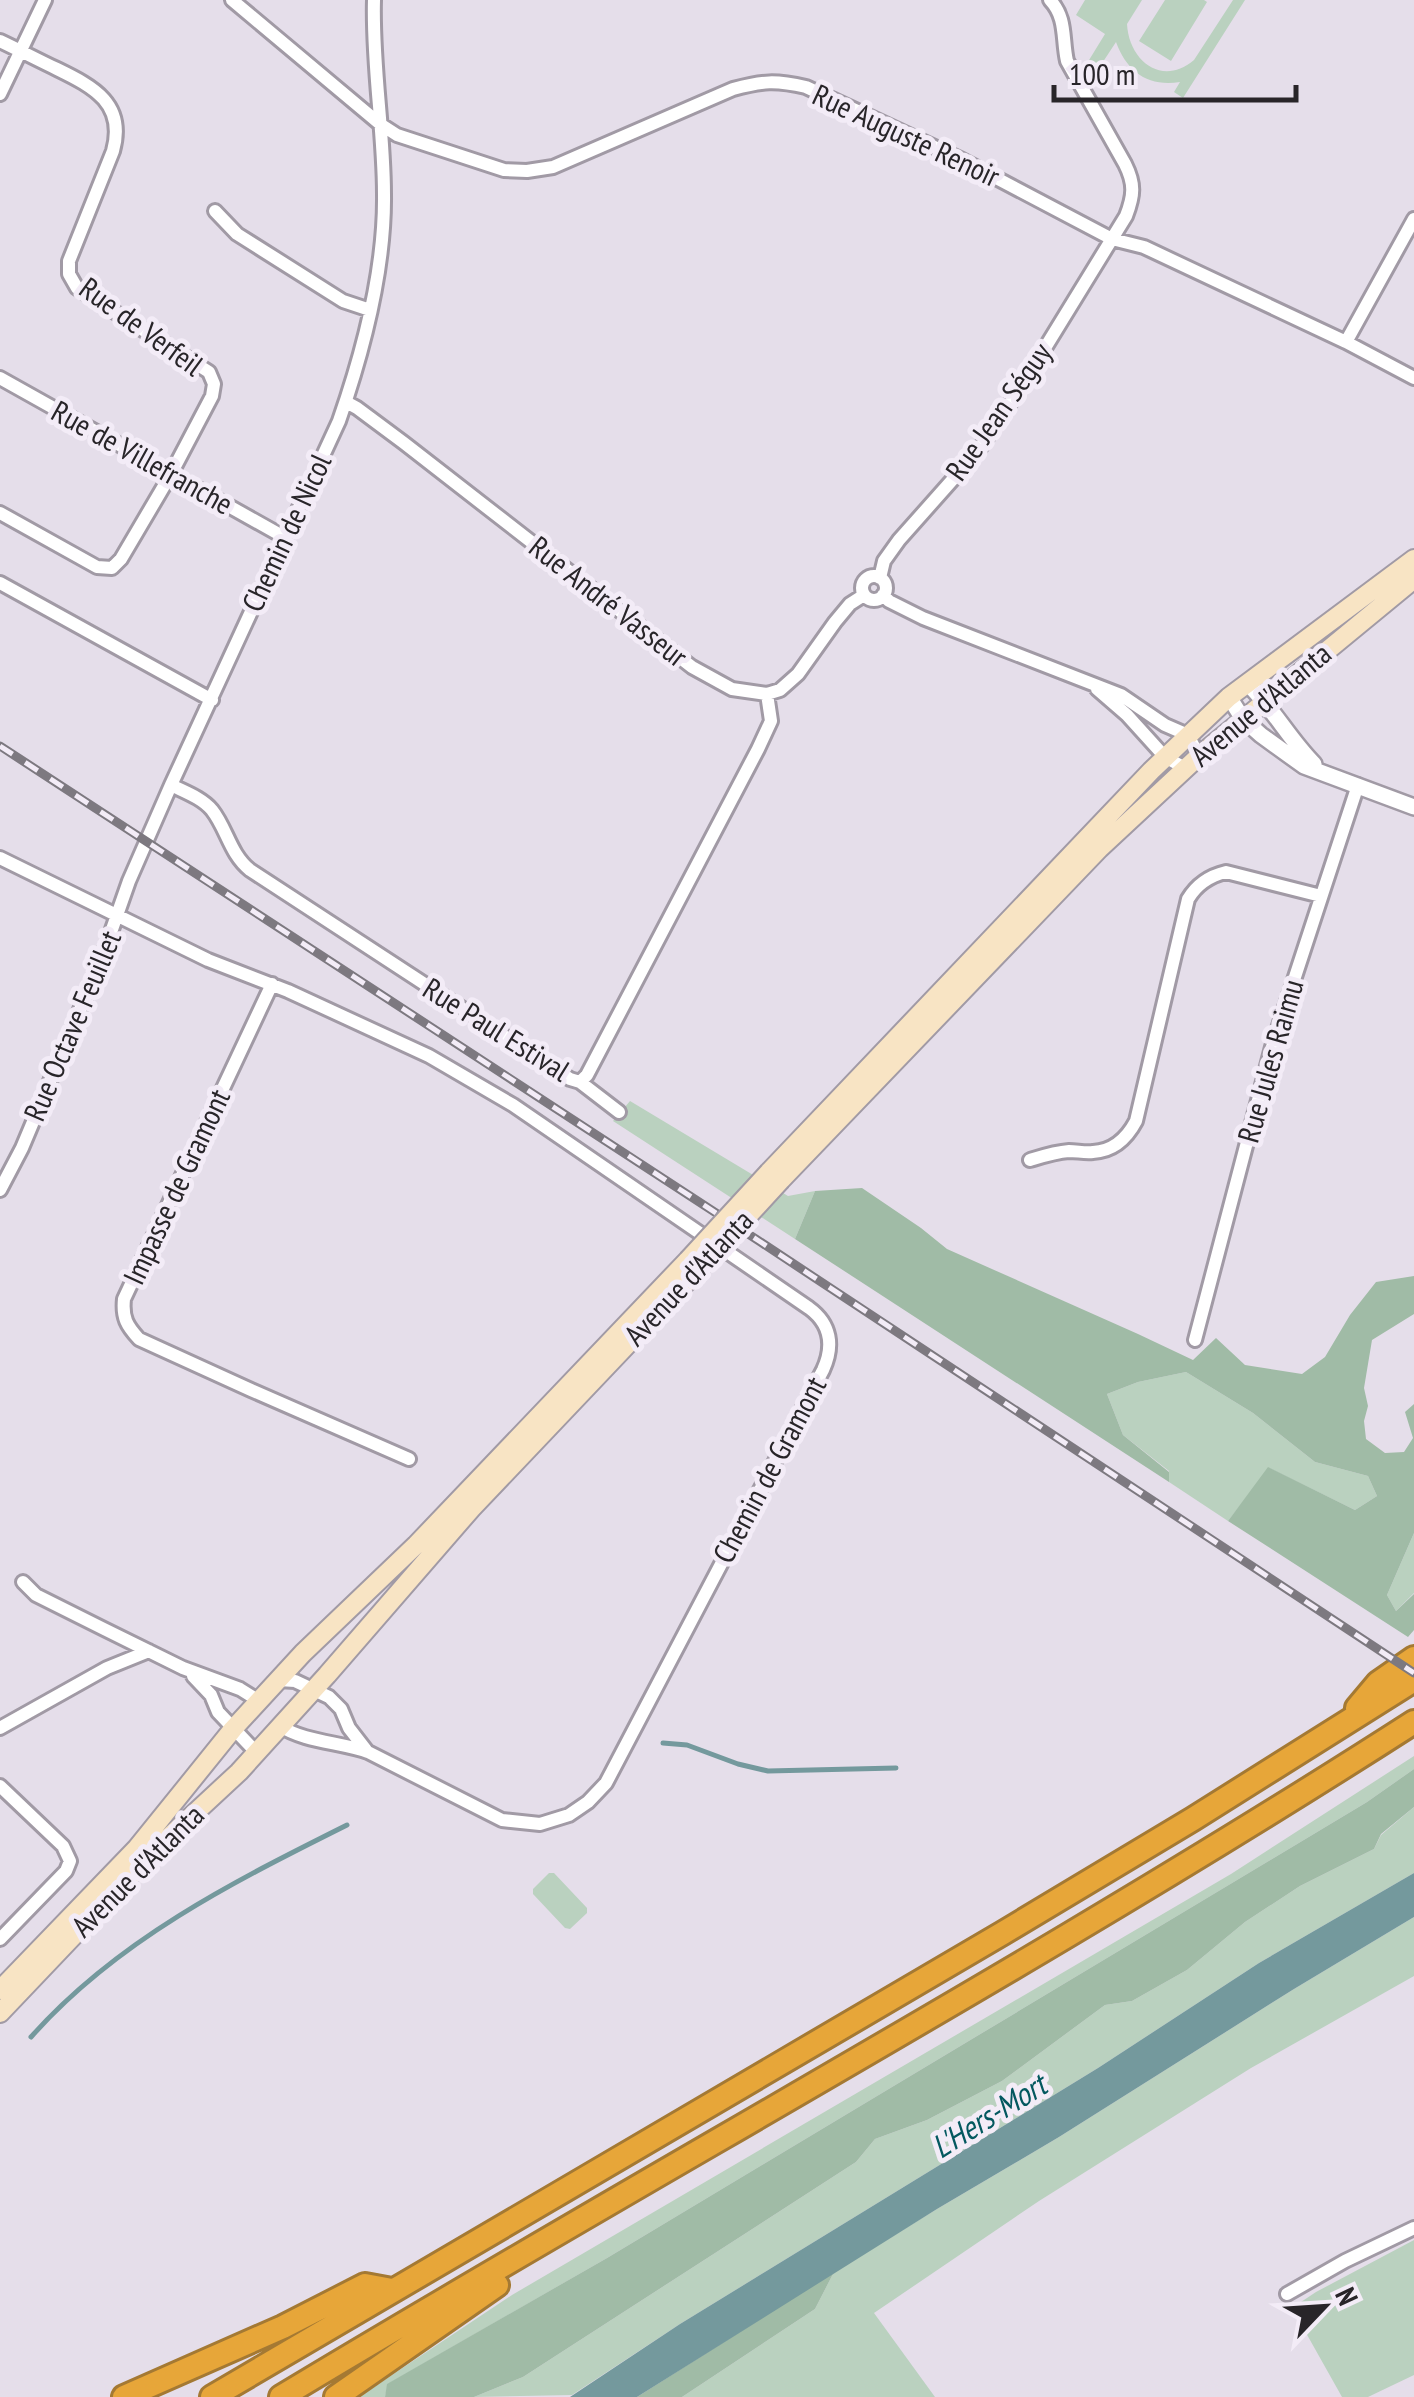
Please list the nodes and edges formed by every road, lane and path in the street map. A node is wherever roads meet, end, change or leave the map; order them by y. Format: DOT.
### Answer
graph roads {
  1 [pos="45,0"];
  2 [pos="232,0"];
  3 [pos="374,0"];
  4 [pos="1050,0"];
  5 [pos="0,41"];
  6 [pos="20,51"];
  7 [pos="0,94"];
  8 [pos="380,124"];
  9 [pos="215,211"];
  10 [pos="1414,219"];
  11 [pos="1112,239"];
  12 [pos="370,310"];
  13 [pos="1346,342"];
  14 [pos="0,378"];
  15 [pos="1414,378"];
  16 [pos="346,402"];
  17 [pos="170,474"];
  18 [pos="0,513"];
  19 [pos="284,537"];
  20 [pos="1414,559"];
  21 [pos="880,578"];
  22 [pos="1414,579"];
  23 [pos="0,584"];
  24 [pos="864,595"];
  25 [pos="884,595"];
  26 [pos="1087,681"];
  27 [pos="1247,684"];
  28 [pos="767,694"];
  29 [pos="1229,697"];
  30 [pos="212,700"];
  31 [pos="1266,701"];
  32 [pos="1244,718"];
  33 [pos="1188,735"];
  34 [pos="1165,758"];
  35 [pos="1192,762"];
  36 [pos="1321,770"];
  37 [pos="171,785"];
  38 [pos="1358,785"];
  39 [pos="1414,807"];
  40 [pos="0,858"];
  41 [pos="1321,896"];
  42 [pos="118,916"];
  43 [pos="272,984"];
  44 [pos="580,1082"];
  45 [pos="619,1112"];
  46 [pos="1030,1160"];
  47 [pos="775,1176"];
  48 [pos="0,1190"];
  49 [pos="694,1264"];
  50 [pos="1195,1340"];
  51 [pos="409,1459"];
  52 [pos="23,1582"];
  53 [pos="149,1651"];
  54 [pos="1414,1658"];
  55 [pos="184,1668"];
  56 [pos="279,1680"];
  57 [pos="1414,1680"];
  58 [pos="314,1689"];
  59 [pos="259,1701"];
  60 [pos="1414,1722"];
  61 [pos="280,1726"];
  62 [pos="1342,1727"];
  63 [pos="0,1728"];
  64 [pos="233,1729"];
  65 [pos="1414,1730"];
  66 [pos="368,1752"];
  67 [pos="257,1753"];
  68 [pos="1349,1764"];
  69 [pos="0,1786"];
  70 [pos="0,1940"];
  71 [pos="0,1990"];
  72 [pos="0,2013"];
  73 [pos="610,2205"];
  74 [pos="1414,2228"];
  75 [pos="392,2290"];
  76 [pos="1287,2294"];
  77 [pos="124,2397"];
  78 [pos="212,2397"];
  79 [pos="281,2397"];
  80 [pos="336,2397"];
  1 -- 6 [label="street"];
  2 -- 8 [label="street, Rue Auguste Renoir"];
  3 -- 8 [label="street, Chemin de Nicol"];
  4 -- 11 [label="street, Rue Jean Séguy"];
  5 -- 6 [label="street"];
  6 -- 7 [label="street"];
  6 -- 17 [label="street, Rue de Verfeil"];
  8 -- 11 [label="street, Rue Auguste Renoir"];
  8 -- 12 [label="street, Chemin de Nicol"];
  9 -- 12 [label="street"];
  10 -- 13 [label="street"];
  11 -- 13 [label="street, Rue Auguste Renoir"];
  11 -- 21 [label="street, Rue Jean Séguy"];
  12 -- 16 [label="street, Chemin de Nicol"];
  13 -- 15 [label="street, Rue Auguste Renoir"];
  14 -- 17 [label="street, Rue de Villefranche"];
  16 -- 19 [label="street, Chemin de Nicol"];
  16 -- 28 [label="street, Rue André Vasseur"];
  17 -- 18 [label="street"];
  17 -- 19 [label="street, Rue de Villefranche"];
  19 -- 30 [label="street, Chemin de Nicol"];
  20 -- 27 [label="main road, Avenue d'Atlanta"];
  21 -- 24 [label="street"];
  21 -- 25 [label="street"];
  22 -- 31 [label="main road, Avenue d'Atlanta"];
  23 -- 30 [label="street"];
  24 -- 25 [label="street"];
  24 -- 28 [label="street"];
  25 -- 26 [label="street"];
  26 -- 33 [label="street"];
  26 -- 34 [label="street"];
  27 -- 29 [label="main road, Avenue d'Atlanta"];
  27 -- 31 [label="street"];
  28 -- 44 [label="street, Rue Paul Estival"];
  29 -- 32 [label="street"];
  29 -- 33 [label="main road, Avenue d'Atlanta"];
  30 -- 37 [label="street, Chemin de Nicol"];
  31 -- 32 [label="main road, Avenue d'Atlanta"];
  31 -- 36 [label="street"];
  32 -- 35 [label="main road, Avenue d'Atlanta"];
  32 -- 36 [label="street"];
  33 -- 34 [label="main road, Avenue d'Atlanta"];
  33 -- 35 [label="street"];
  34 -- 35 [label="street"];
  34 -- 47 [label="main road, Avenue d'Atlanta"];
  35 -- 47 [label="main road, Avenue d'Atlanta"];
  36 -- 38 [label="street"];
  37 -- 42 [label="street, Chemin de Nicol"];
  37 -- 44 [label="street, Rue Paul Estival"];
  38 -- 39 [label="street"];
  38 -- 41 [label="street, Rue Jules Raimu"];
  40 -- 42 [label="street"];
  41 -- 46 [label="street"];
  41 -- 50 [label="street, Rue Jules Raimu"];
  42 -- 43 [label="street, Chemin de Gramont"];
  42 -- 48 [label="street, Rue Octave Feuillet"];
  43 -- 51 [label="street, Impasse de Gramont"];
  43 -- 66 [label="street, Chemin de Gramont"];
  44 -- 45 [label="street"];
  47 -- 49 [label="main road, Avenue d'Atlanta, bridge"];
  49 -- 56 [label="main road, Avenue d'Atlanta"];
  49 -- 58 [label="main road, Avenue d'Atlanta"];
  52 -- 53 [label="street"];
  53 -- 55 [label="street"];
  53 -- 63 [label="street"];
  54 -- 62 [label="highway"];
  55 -- 59 [label="street"];
  55 -- 64 [label="street"];
  56 -- 58 [label="street"];
  56 -- 59 [label="main road, Avenue d'Atlanta"];
  57 -- 62 [label="highway"];
  58 -- 61 [label="main road, Avenue d'Atlanta"];
  58 -- 66 [label="street"];
  59 -- 61 [label="main road"];
  59 -- 64 [label="main road, Avenue d'Atlanta"];
  60 -- 68 [label="highway"];
  61 -- 66 [label="street, Chemin de Gramont"];
  61 -- 67 [label="main road, Avenue d'Atlanta"];
  62 -- 75 [label="highway"];
  64 -- 67 [label="street"];
  64 -- 71 [label="main road, Avenue d'Atlanta"];
  65 -- 68 [label="highway"];
  67 -- 72 [label="main road, Avenue d'Atlanta"];
  68 -- 73 [label="highway"];
  69 -- 70 [label="street"];
  73 -- 79 [label="highway"];
  73 -- 80 [label="highway"];
  74 -- 76 [label="street"];
  75 -- 77 [label="highway"];
  75 -- 78 [label="highway"];
}
